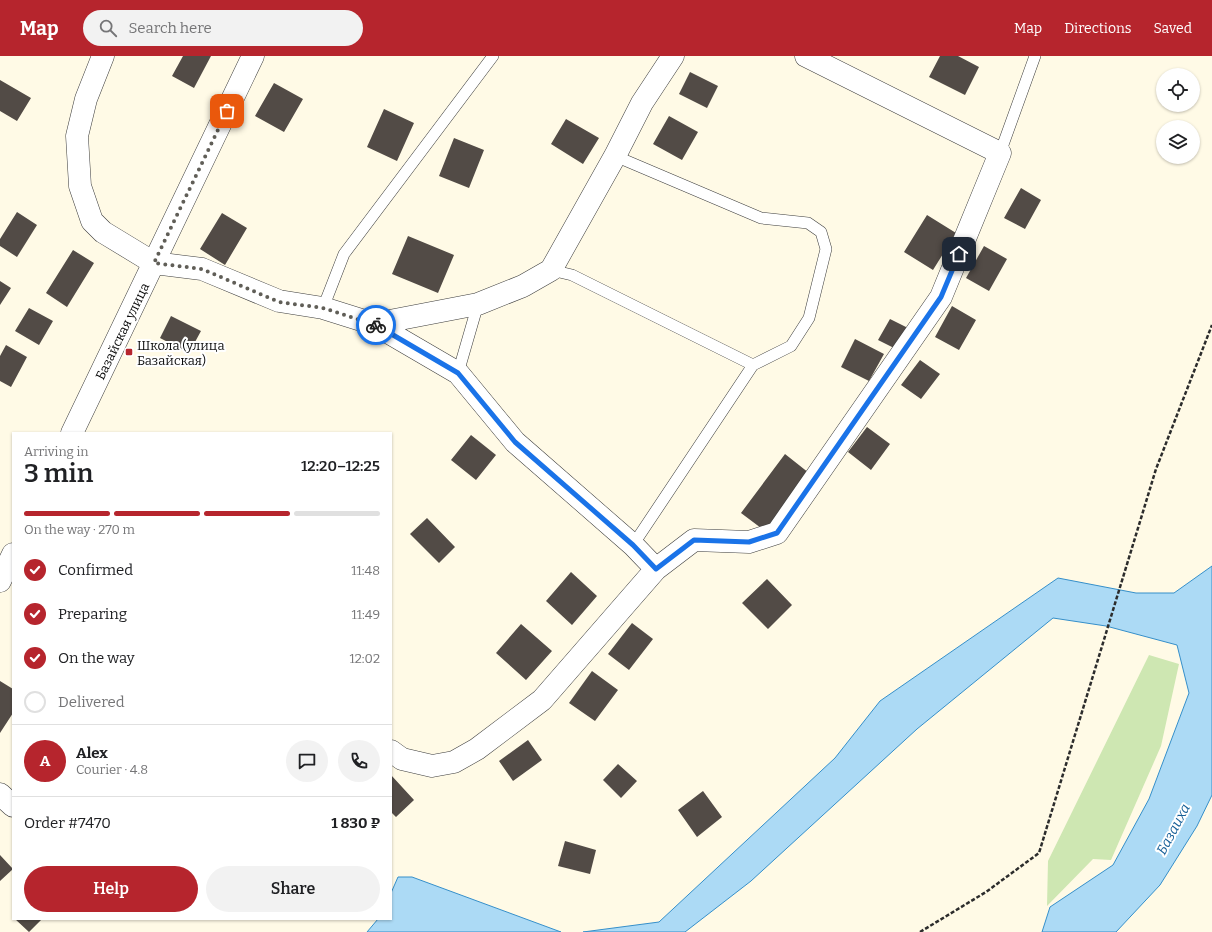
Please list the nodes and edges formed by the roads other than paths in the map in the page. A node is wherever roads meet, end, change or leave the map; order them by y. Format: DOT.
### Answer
graph roads {
  1 [pos="103,56"];
  2 [pos="253,56"];
  3 [pos="493,56"];
  4 [pos="673,56"];
  5 [pos="806,56"];
  6 [pos="1035,56"];
  7 [pos="1000,153"];
  8 [pos="615,156"];
  9 [pos="154,263"];
  10 [pos="551,270"];
  11 [pos="478,304"];
  12 [pos="323,308"];
  13 [pos="374,324"];
  14 [pos="753,365"];
  15 [pos="458,373"];
  16 [pos="72,432"];
  17 [pos="633,545"];
  18 [pos="12,556"];
  19 [pos="656,569"];
  20 [pos="0,581"];
  21 [pos="392,753"];
  22 [pos="0,794"];
  23 [pos="12,805"];
  1 -- 9 [label="street"];
  2 -- 9 [label="street, Базайская улица"];
  3 -- 12 [label="lane"];
  4 -- 8 [label="street"];
  5 -- 7 [label="street"];
  6 -- 7 [label="lane"];
  7 -- 19 [label="street"];
  8 -- 10 [label="street"];
  8 -- 14 [label="lane"];
  9 -- 12 [label="street"];
  9 -- 16 [label="street, Базайская улица"];
  10 -- 11 [label="street"];
  10 -- 14 [label="lane"];
  11 -- 13 [label="street"];
  11 -- 15 [label="lane"];
  12 -- 13 [label="street"];
  13 -- 15 [label="street"];
  14 -- 17 [label="lane"];
  15 -- 17 [label="street"];
  17 -- 19 [label="street"];
  18 -- 20 [label="street"];
  19 -- 21 [label="street"];
  22 -- 23 [label="street"];
}
